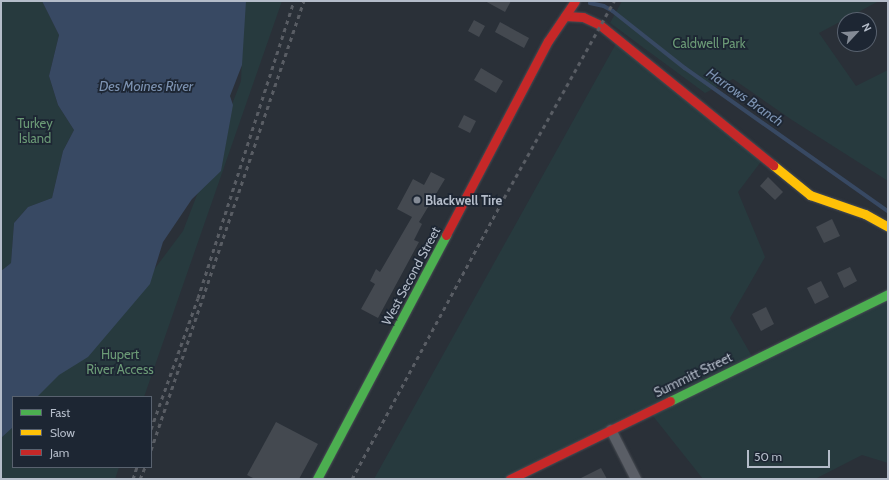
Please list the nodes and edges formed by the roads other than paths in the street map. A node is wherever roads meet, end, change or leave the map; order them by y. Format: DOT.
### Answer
graph roads {
  1 [pos="575,1"];
  2 [pos="565,16"];
  3 [pos="888,227"];
  4 [pos="888,294"];
  5 [pos="611,430"];
  6 [pos="317,479"];
  7 [pos="510,479"];
  8 [pos="636,479"];
  1 -- 2 [label="street, West Second Street"];
  2 -- 3 [label="street"];
  2 -- 6 [label="street, West Second Street"];
  4 -- 5 [label="street, Summitt Street"];
  5 -- 7 [label="street, Summitt Street"];
  5 -- 8 [label="street"];
}
